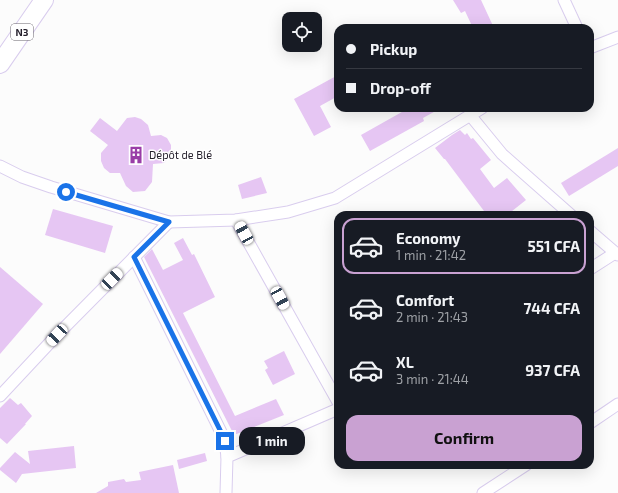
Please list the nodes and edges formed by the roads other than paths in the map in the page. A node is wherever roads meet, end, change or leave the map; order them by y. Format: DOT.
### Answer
graph roads {
  1 [pos="44,0"];
  2 [pos="564,0"];
  3 [pos="575,24"];
  4 [pos="618,37"];
  5 [pos="594,46"];
  6 [pos="0,64"];
  7 [pos="475,112"];
  8 [pos="470,115"];
  9 [pos="0,166"];
  10 [pos="566,211"];
  11 [pos="236,220"];
  12 [pos="169,222"];
  13 [pos="594,235"];
  14 [pos="616,254"];
  15 [pos="134,257"];
  16 [pos="594,267"];
  17 [pos="334,395"];
  18 [pos="0,396"];
  19 [pos="618,404"];
  20 [pos="334,411"];
  21 [pos="594,420"];
  22 [pos="227,457"];
  23 [pos="520,469"];
  24 [pos="226,493"];
  25 [pos="483,493"];
  1 -- 6 [label="highway, N3"];
  2 -- 3 [label="street"];
  4 -- 5 [label="street"];
  7 -- 8 [label="street"];
  8 -- 10 [label="street"];
  8 -- 11 [label="street"];
  9 -- 12 [label="street"];
  11 -- 12 [label="street"];
  11 -- 17 [label="street"];
  12 -- 15 [label="street"];
  13 -- 14 [label="street"];
  14 -- 16 [label="street"];
  15 -- 18 [label="street"];
  15 -- 22 [label="street"];
  19 -- 21 [label="street"];
  20 -- 22 [label="street"];
  22 -- 24 [label="street"];
  23 -- 25 [label="street"];
}
